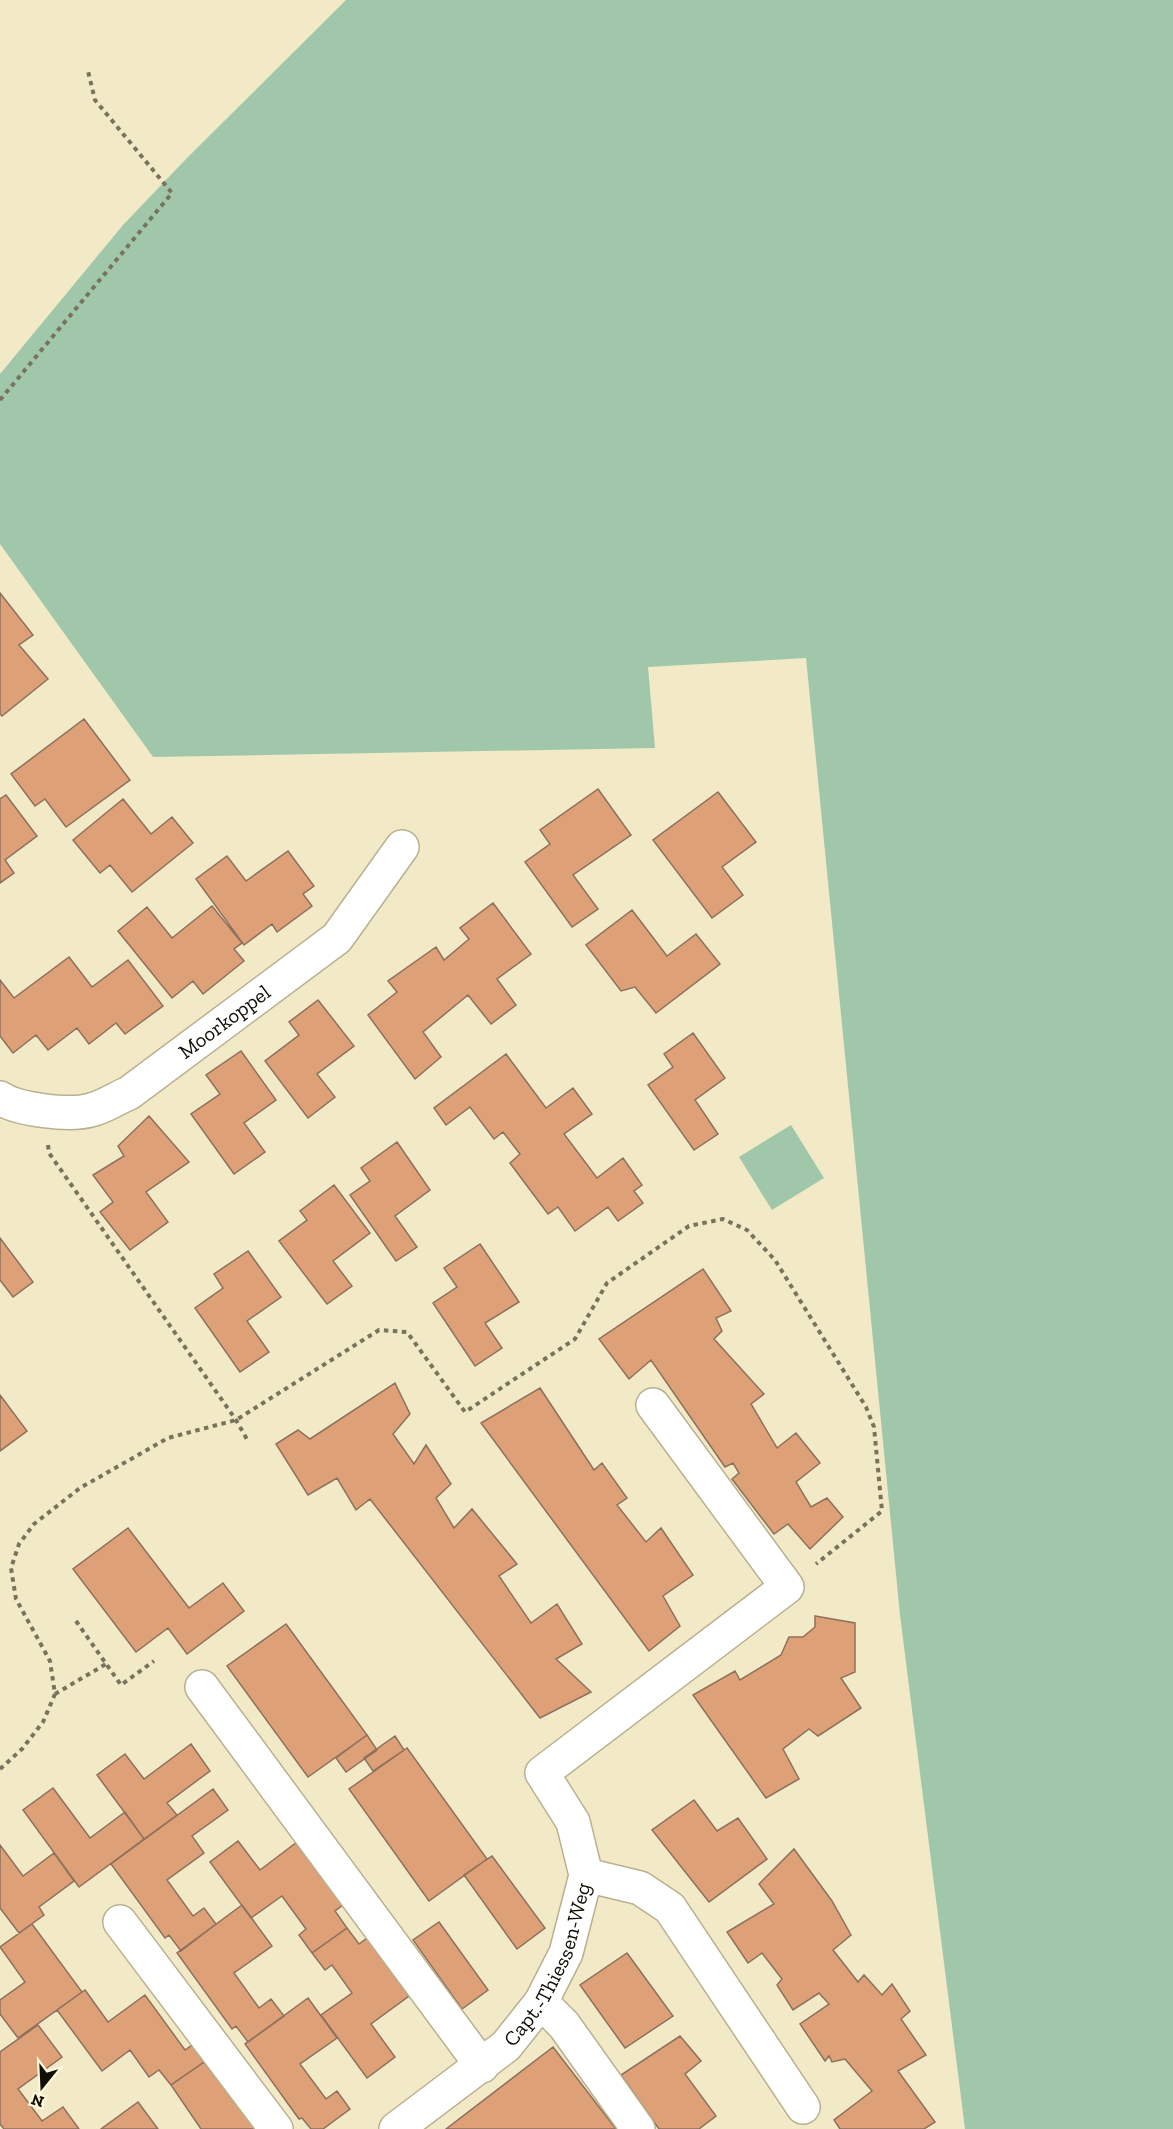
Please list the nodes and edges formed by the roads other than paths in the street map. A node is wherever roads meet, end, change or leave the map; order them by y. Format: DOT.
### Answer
graph roads {
  1 [pos="402,847"];
  2 [pos="0,1098"];
  3 [pos="653,1405"];
  4 [pos="202,1687"];
  5 [pos="586,1875"];
  6 [pos="120,1922"];
  7 [pos="541,2002"];
  8 [pos="482,2066"];
  9 [pos="803,2106"];
  10 [pos="276,2129"];
  11 [pos="396,2129"];
  12 [pos="638,2129"];
  1 -- 2 [label="street, Moorkoppel"];
  3 -- 5 [label="street, Capt.-Thiessen-Weg"];
  4 -- 8 [label="street"];
  5 -- 7 [label="street, Capt.-Thiessen-Weg"];
  5 -- 9 [label="street"];
  6 -- 10 [label="street"];
  7 -- 8 [label="street, Capt.-Thiessen-Weg"];
  7 -- 12 [label="street"];
  8 -- 11 [label="street, Capt.-Thiessen-Weg"];
}
